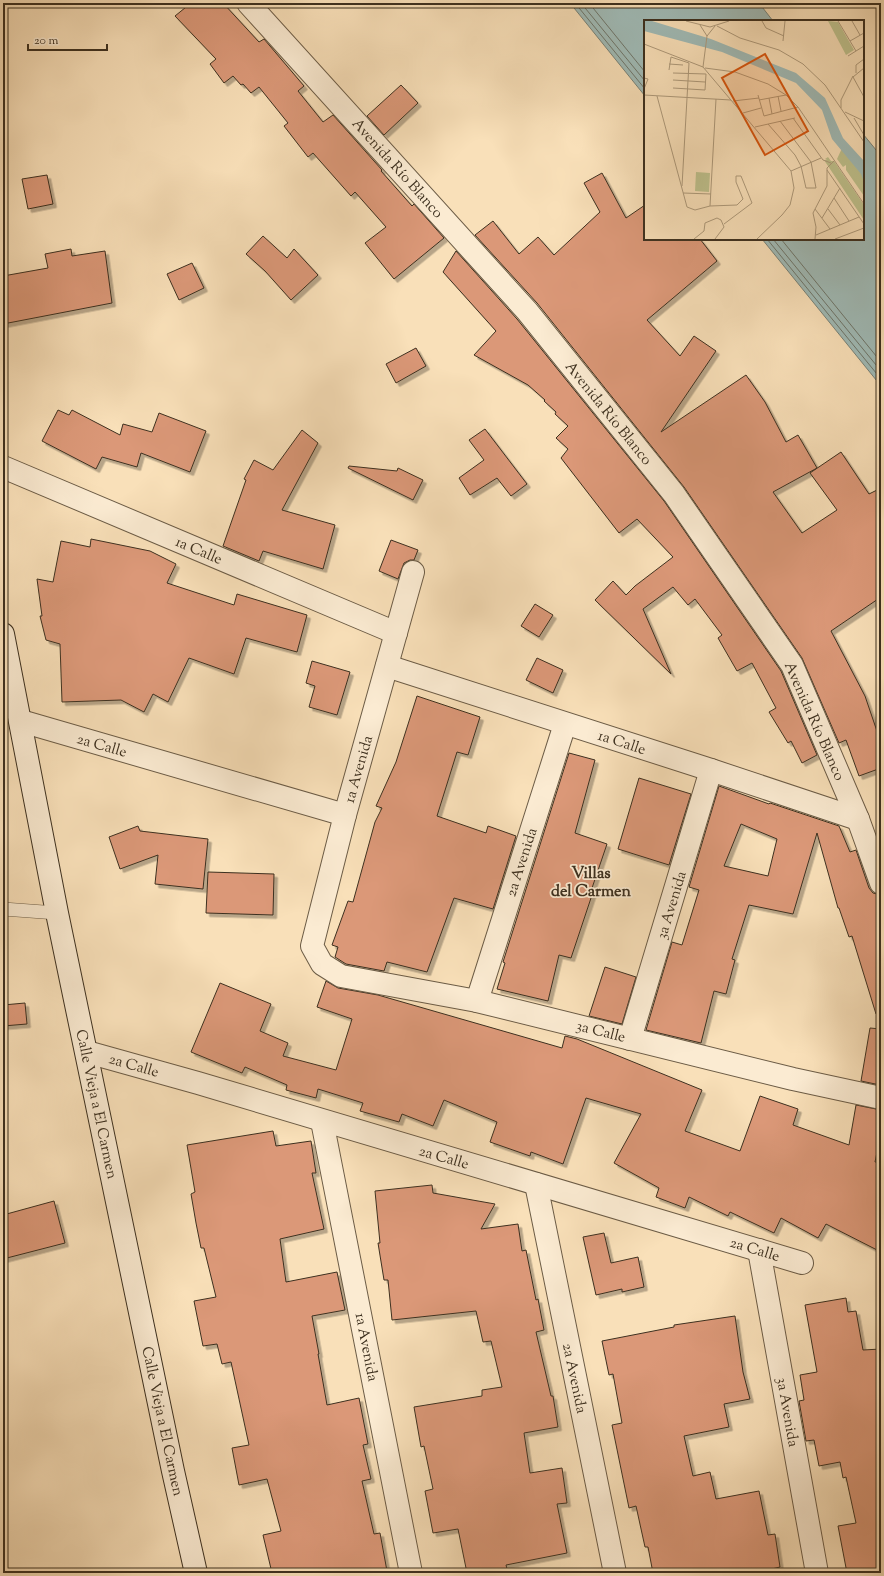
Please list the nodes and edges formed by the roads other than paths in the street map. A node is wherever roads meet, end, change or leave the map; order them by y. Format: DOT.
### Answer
graph roads {
  1 [pos="248,3"];
  2 [pos="3,467"];
  3 [pos="413,572"];
  4 [pos="396,633"];
  5 [pos="3,634"];
  6 [pos="387,666"];
  7 [pos="21,721"];
  8 [pos="565,724"];
  9 [pos="712,770"];
  10 [pos="345,815"];
  11 [pos="858,819"];
  12 [pos="881,883"];
  13 [pos="3,909"];
  14 [pos="57,913"];
  15 [pos="322,964"];
  16 [pos="477,1001"];
  17 [pos="630,1039"];
  18 [pos="87,1052"];
  19 [pos="881,1098"];
  20 [pos="322,1121"];
  21 [pos="536,1184"];
  22 [pos="759,1250"];
  23 [pos="802,1263"];
  24 [pos="196,1573"];
  25 [pos="411,1573"];
  26 [pos="615,1573"];
  27 [pos="818,1573"];
  1 -- 11 [label="street, Avenida Río Blanco"];
  2 -- 4 [label="street, 1a Calle"];
  3 -- 4 [label="street, 1a Avenida"];
  4 -- 6 [label="street, 1a Avenida"];
  5 -- 7 [label="street, Calle Vieja a El Carmen"];
  6 -- 8 [label="street, 1a Calle"];
  6 -- 10 [label="street, 1a Avenida"];
  7 -- 10 [label="street, 2a Calle"];
  7 -- 14 [label="street, Calle Vieja a El Carmen"];
  8 -- 9 [label="street, 1a Calle"];
  8 -- 16 [label="street, 2a Avenida"];
  9 -- 11 [label="street, 1a Calle"];
  9 -- 17 [label="street, 3a Avenida"];
  10 -- 15 [label="street, 1a Avenida"];
  11 -- 12 [label="street, Avenida Río Blanco"];
  13 -- 14 [label="lane"];
  14 -- 18 [label="street, Calle Vieja a El Carmen"];
  15 -- 16 [label="street, 3a Calle"];
  16 -- 17 [label="street, 3a Calle"];
  17 -- 19 [label="street, 3a Calle"];
  18 -- 20 [label="street, 2a Calle"];
  18 -- 24 [label="street, Calle Vieja a El Carmen"];
  20 -- 21 [label="street, 2a Calle"];
  20 -- 25 [label="street, 1a Avenida"];
  21 -- 22 [label="street, 2a Calle"];
  21 -- 26 [label="street, 2a Avenida"];
  22 -- 23 [label="street, 2a Calle"];
  22 -- 27 [label="street, 3a Avenida"];
}
